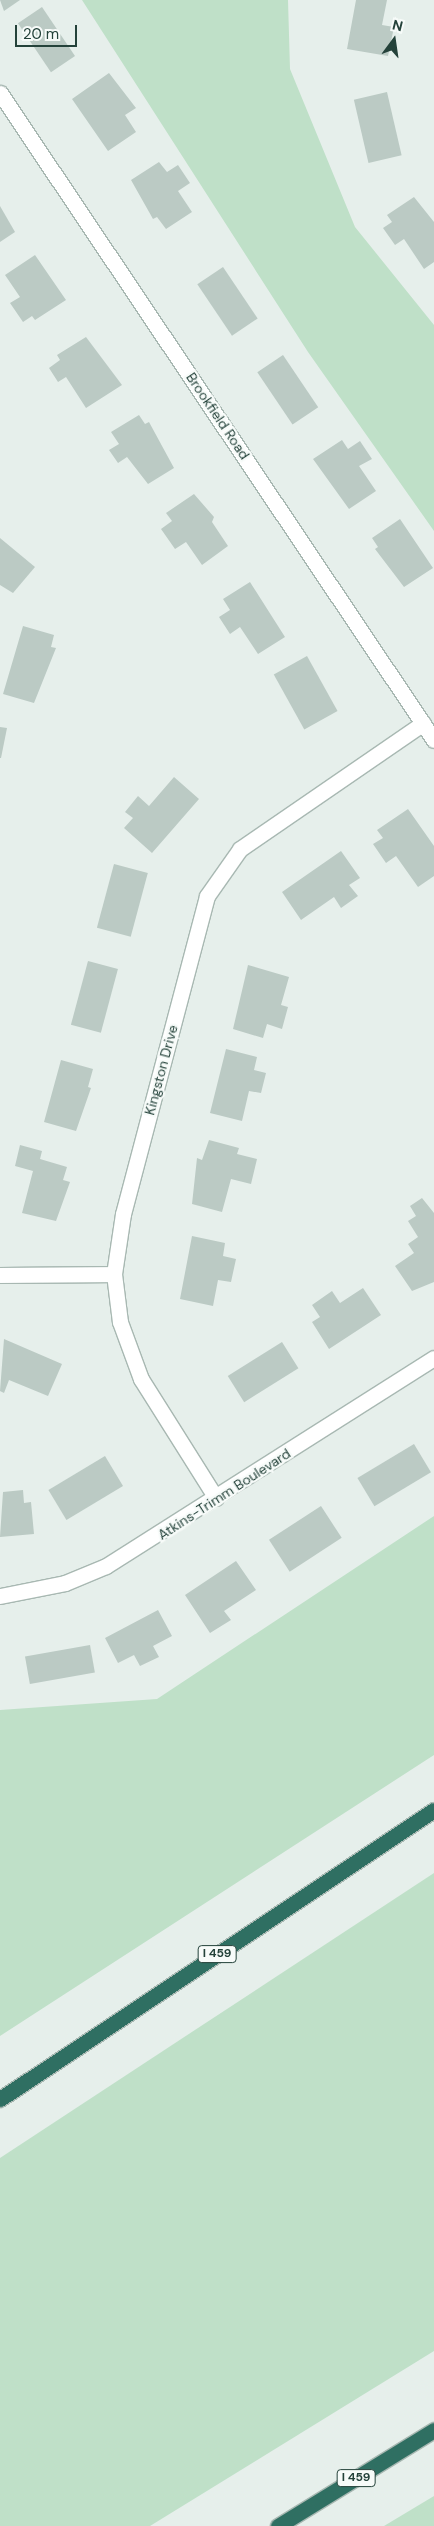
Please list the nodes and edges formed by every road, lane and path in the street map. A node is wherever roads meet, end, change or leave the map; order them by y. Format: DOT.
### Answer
graph roads {
  1 [pos="0,93"];
  2 [pos="423,723"];
  3 [pos="434,740"];
  4 [pos="114,1274"];
  5 [pos="0,1275"];
  6 [pos="434,1358"];
  7 [pos="216,1498"];
  8 [pos="0,1596"];
  9 [pos="434,1810"];
  10 [pos="0,2099"];
  11 [pos="434,2430"];
  12 [pos="278,2526"];
  1 -- 2 [label="street, Brookfield Road"];
  2 -- 3 [label="street, Brookfield Road"];
  2 -- 4 [label="street, Kingston Drive"];
  4 -- 5 [label="street"];
  4 -- 7 [label="street, Kingston Drive"];
  6 -- 7 [label="street, Atkins-Trimm Boulevard"];
  7 -- 8 [label="street, Atkins-Trimm Boulevard"];
  9 -- 10 [label="highway, I 459"];
  11 -- 12 [label="highway, I 459"];
}
